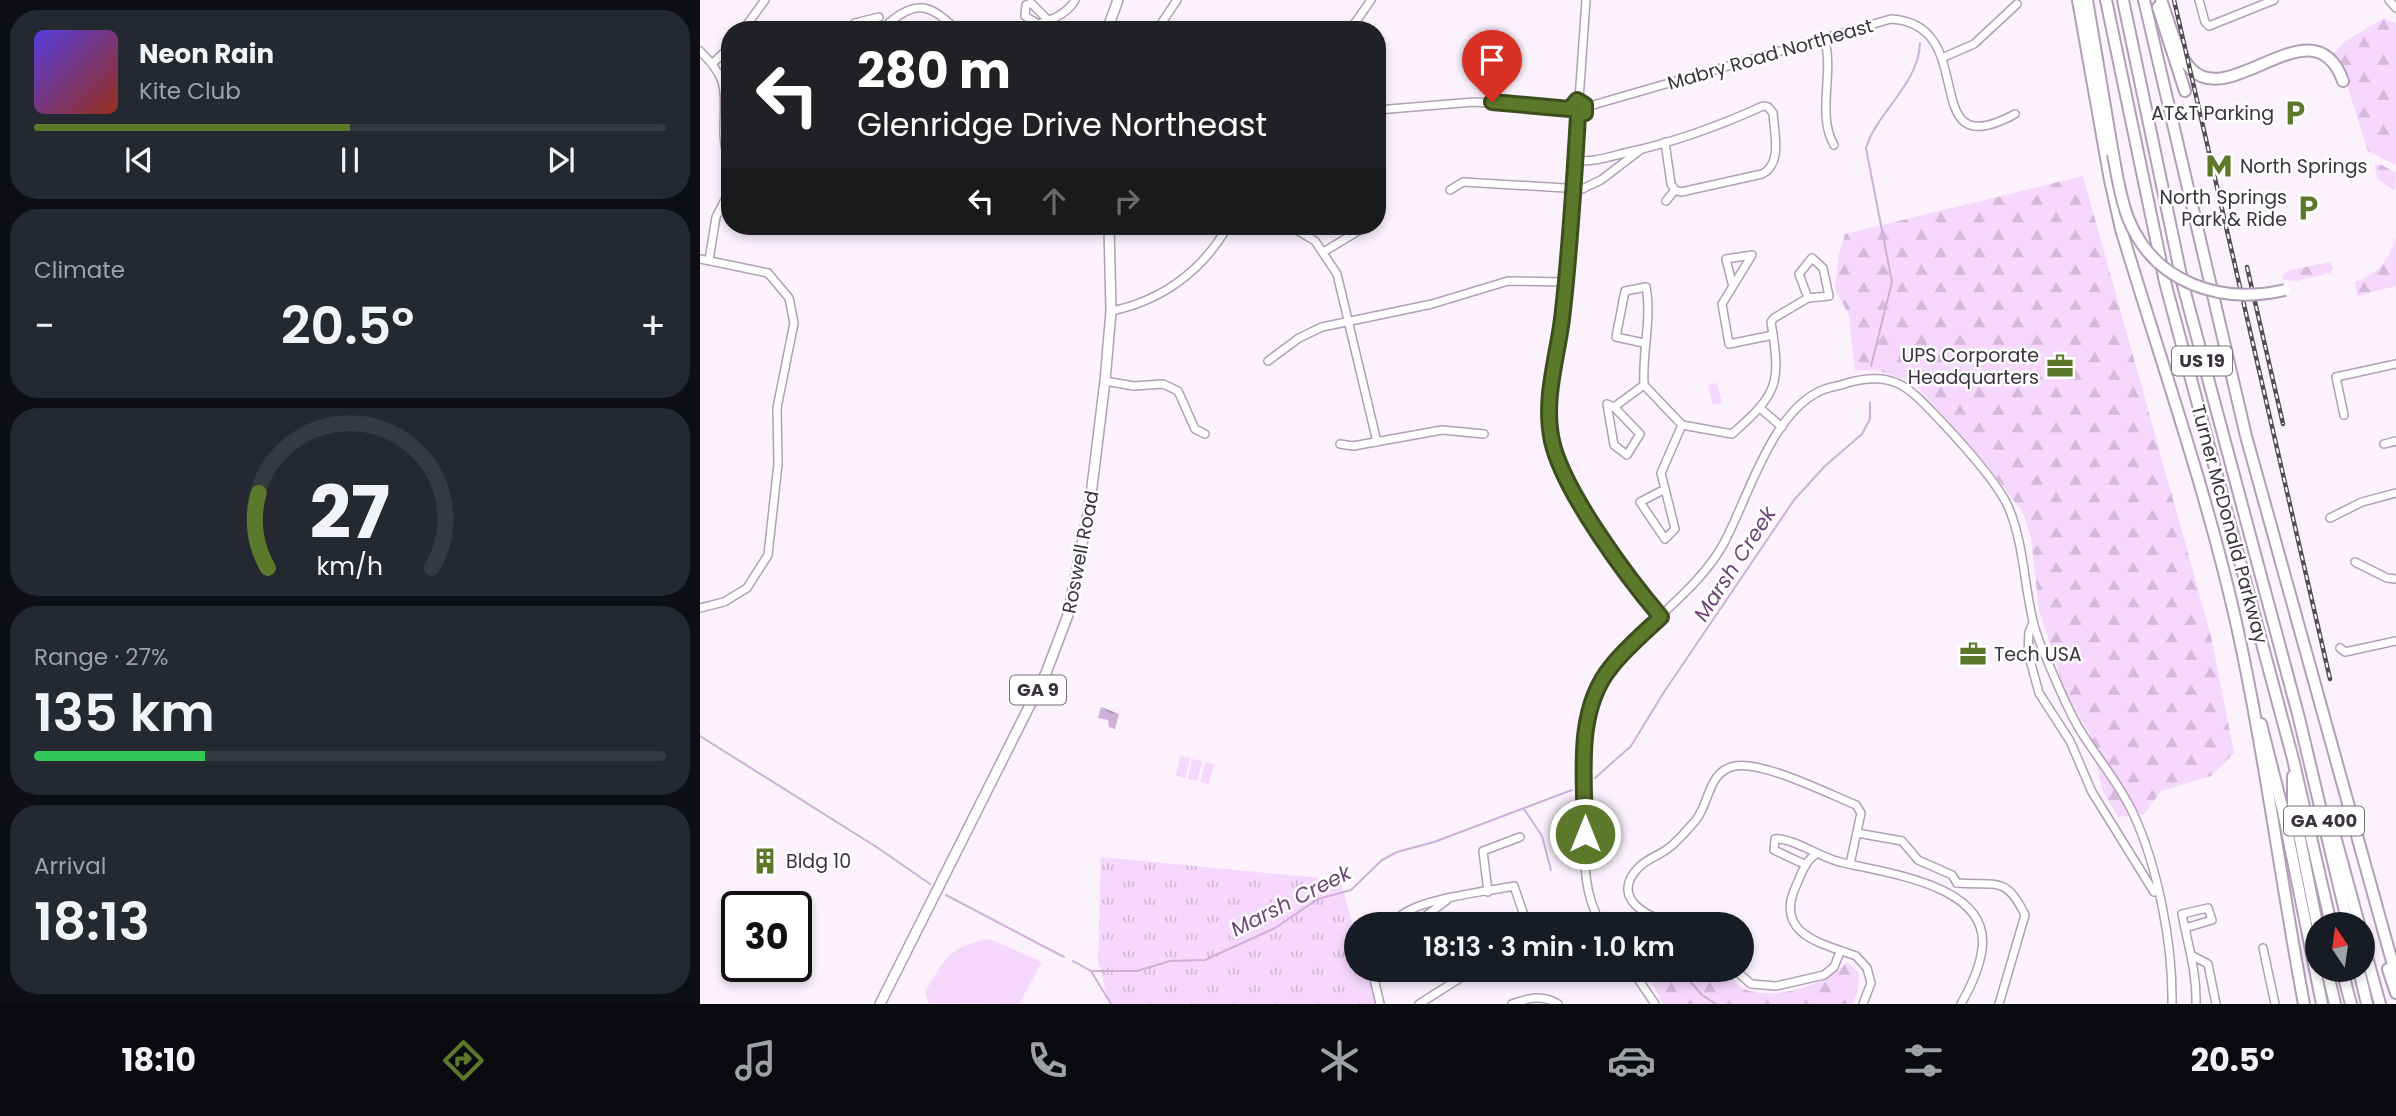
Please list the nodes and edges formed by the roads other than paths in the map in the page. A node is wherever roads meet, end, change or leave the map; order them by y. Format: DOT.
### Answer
graph roads {
  1 [pos="765,0"];
  2 [pos="1075,0"];
  3 [pos="1118,0"];
  4 [pos="1177,0"];
  5 [pos="1371,0"];
  6 [pos="1586,0"];
  7 [pos="2078,0"];
  8 [pos="2087,0"];
  9 [pos="2106,0"];
  10 [pos="2123,0"];
  11 [pos="2144,0"];
  12 [pos="2159,0"];
  13 [pos="2199,0"];
  14 [pos="2274,0"];
  15 [pos="2389,0"];
  16 [pos="2017,4"];
  17 [pos="2396,8"];
  18 [pos="878,17"];
  19 [pos="750,21"];
  20 [pos="863,21"];
  21 [pos="893,21"];
  22 [pos="948,21"];
  23 [pos="1049,21"];
  24 [pos="1110,21"];
  25 [pos="1163,21"];
  26 [pos="1356,21"];
  27 [pos="1824,38"];
  28 [pos="700,51"];
  29 [pos="721,55"];
  30 [pos="1944,57"];
  31 [pos="713,63"];
  32 [pos="721,77"];
  33 [pos="2343,81"];
  34 [pos="2185,91"];
  35 [pos="1579,100"];
  36 [pos="1586,107"];
  37 [pos="1386,109"];
  38 [pos="1570,109"];
  39 [pos="2015,114"];
  40 [pos="1578,116"];
  41 [pos="1665,142"];
  42 [pos="1835,145"];
  43 [pos="1639,150"];
  44 [pos="1576,160"];
  45 [pos="1769,170"];
  46 [pos="1774,178"];
  47 [pos="1450,190"];
  48 [pos="1573,190"];
  49 [pos="1675,190"];
  50 [pos="1666,201"];
  51 [pos="721,208"];
  52 [pos="1108,235"];
  53 [pos="1222,235"];
  54 [pos="1307,235"];
  55 [pos="1352,235"];
  56 [pos="1325,251"];
  57 [pos="700,259"];
  58 [pos="709,260"];
  59 [pos="1566,282"];
  60 [pos="1732,283"];
  61 [pos="2285,290"];
  62 [pos="1808,298"];
  63 [pos="1111,311"];
  64 [pos="1349,321"];
  65 [pos="1773,335"];
  66 [pos="1644,343"];
  67 [pos="1268,361"];
  68 [pos="2396,363"];
  69 [pos="1105,381"];
  70 [pos="1644,385"];
  71 [pos="1614,407"];
  72 [pos="1761,409"];
  73 [pos="2344,415"];
  74 [pos="1682,425"];
  75 [pos="1782,427"];
  76 [pos="1205,434"];
  77 [pos="1484,434"];
  78 [pos="1377,442"];
  79 [pos="2396,442"];
  80 [pos="1340,444"];
  81 [pos="2384,444"];
  82 [pos="1665,489"];
  83 [pos="2396,494"];
  84 [pos="2330,518"];
  85 [pos="2355,562"];
  86 [pos="2396,579"];
  87 [pos="700,608"];
  88 [pos="1661,617"];
  89 [pos="2033,623"];
  90 [pos="2396,641"];
  91 [pos="2340,648"];
  92 [pos="2250,688"];
  93 [pos="2299,719"];
  94 [pos="2293,759"];
  95 [pos="2138,828"];
  96 [pos="1857,834"];
  97 [pos="1520,837"];
  98 [pos="2122,838"];
  99 [pos="1816,854"];
  100 [pos="1850,864"];
  101 [pos="1806,865"];
  102 [pos="1957,883"];
  103 [pos="1488,892"];
  104 [pos="1952,894"];
  105 [pos="2158,899"];
  106 [pos="1448,900"];
  107 [pos="1404,912"];
  108 [pos="1432,912"];
  109 [pos="1523,912"];
  110 [pos="1595,912"];
  111 [pos="1642,912"];
  112 [pos="2315,912"];
  113 [pos="2328,912"];
  114 [pos="2345,912"];
  115 [pos="2355,912"];
  116 [pos="2378,919"];
  117 [pos="2185,928"];
  118 [pos="2263,948"];
  119 [pos="1840,951"];
  120 [pos="2191,955"];
  121 [pos="2396,976"];
  122 [pos="1375,982"];
  123 [pos="1454,982"];
  124 [pos="1640,982"];
  125 [pos="1749,982"];
  126 [pos="2330,982"];
  127 [pos="2345,982"];
  128 [pos="2362,982"];
  129 [pos="2373,982"];
  130 [pos="2396,993"];
  131 [pos="880,1004"];
  132 [pos="1380,1004"];
  133 [pos="1419,1004"];
  134 [pos="1512,1004"];
  135 [pos="1558,1004"];
  136 [pos="1655,1004"];
  137 [pos="1863,1004"];
  138 [pos="1961,1004"];
  139 [pos="1999,1004"];
  140 [pos="2172,1004"];
  141 [pos="2196,1004"];
  142 [pos="2216,1004"];
  143 [pos="2275,1004"];
  144 [pos="2304,1004"];
  145 [pos="2322,1004"];
  146 [pos="2335,1004"];
  147 [pos="2351,1004"];
  148 [pos="2367,1004"];
  149 [pos="2379,1004"];
  1 -- 19 [label="street"];
  2 -- 23 [label="street"];
  3 -- 24 [label="main road"];
  4 -- 25 [label="street"];
  5 -- 26 [label="street"];
  6 -- 35 [label="street"];
  7 -- 92 [label="highway"];
  8 -- 61 [label="highway, bridge"];
  9 -- 94 [label="highway, Turner McDonald Parkway / US 19"];
  10 -- 93 [label="highway, Turner McDonald Parkway / US 19"];
  11 -- 116 [label="highway"];
  12 -- 33 [label="highway"];
  12 -- 34 [label="highway"];
  13 -- 14 [label="street"];
  15 -- 17 [label="street"];
  16 -- 30 [label="street"];
  18 -- 20 [label="street"];
  21 -- 22 [label="street"];
  27 -- 30 [label="street, Mabry Road Northeast"];
  27 -- 36 [label="street, Mabry Road Northeast"];
  27 -- 42 [label="street"];
  28 -- 31 [label="street"];
  29 -- 31 [label="street"];
  30 -- 39 [label="street"];
  31 -- 32 [label="street"];
  35 -- 36 [label="street"];
  35 -- 38 [label="street"];
  36 -- 40 [label="street"];
  37 -- 38 [label="street"];
  38 -- 40 [label="street"];
  40 -- 44 [label="street"];
  41 -- 43 [label="street"];
  41 -- 45 [label="street"];
  41 -- 49 [label="street"];
  43 -- 44 [label="street"];
  43 -- 48 [label="street"];
  44 -- 48 [label="street"];
  45 -- 46 [label="street"];
  45 -- 49 [label="street"];
  47 -- 48 [label="street"];
  48 -- 59 [label="street"];
  49 -- 50 [label="street"];
  51 -- 58 [label="street"];
  52 -- 63 [label="main road, Roswell Road / GA 9"];
  53 -- 63 [label="street"];
  54 -- 56 [label="street"];
  55 -- 56 [label="street"];
  56 -- 64 [label="street"];
  57 -- 58 [label="street"];
  58 -- 87 [label="street"];
  59 -- 64 [label="street"];
  59 -- 88 [label="street"];
  60 -- 65 [label="street"];
  62 -- 62 [label="street"];
  62 -- 65 [label="street"];
  63 -- 69 [label="main road, Roswell Road / GA 9"];
  64 -- 67 [label="street"];
  64 -- 78 [label="street"];
  65 -- 72 [label="street"];
  66 -- 66 [label="street"];
  66 -- 70 [label="street"];
  68 -- 73 [label="street"];
  69 -- 76 [label="street"];
  69 -- 131 [label="main road, Roswell Road / GA 9"];
  70 -- 71 [label="street"];
  70 -- 74 [label="street"];
  71 -- 71 [label="street"];
  72 -- 74 [label="street"];
  72 -- 75 [label="street"];
  74 -- 82 [label="street"];
  75 -- 88 [label="street"];
  75 -- 89 [label="street"];
  77 -- 78 [label="street"];
  78 -- 80 [label="street"];
  79 -- 81 [label="street"];
  82 -- 82 [label="street"];
  83 -- 84 [label="street"];
  85 -- 86 [label="street"];
  88 -- 110 [label="street"];
  89 -- 95 [label="street"];
  89 -- 98 [label="street"];
  90 -- 91 [label="street"];
  92 -- 144 [label="highway"];
  92 -- 145 [label="highway"];
  93 -- 114 [label="highway, Turner McDonald Parkway / GA 400"];
  93 -- 115 [label="highway, US 19"];
  94 -- 112 [label="highway"];
  94 -- 113 [label="highway, Turner McDonald Parkway / GA 400"];
  95 -- 98 [label="street"];
  95 -- 105 [label="street"];
  96 -- 100 [label="street"];
  96 -- 102 [label="street"];
  96 -- 111 [label="street"];
  97 -- 103 [label="street"];
  98 -- 105 [label="street"];
  99 -- 100 [label="street"];
  99 -- 101 [label="street"];
  99 -- 101 [label="street"];
  100 -- 104 [label="street"];
  101 -- 119 [label="street"];
  102 -- 104 [label="street"];
  102 -- 139 [label="street"];
  103 -- 106 [label="street"];
  103 -- 109 [label="street"];
  104 -- 138 [label="street"];
  105 -- 140 [label="street"];
  106 -- 107 [label="street"];
  106 -- 108 [label="street"];
  116 -- 121 [label="highway"];
  116 -- 130 [label="highway"];
  117 -- 120 [label="street"];
  118 -- 143 [label="street"];
  119 -- 125 [label="street"];
  119 -- 137 [label="street"];
  120 -- 141 [label="street"];
  120 -- 142 [label="street"];
  122 -- 132 [label="street"];
  123 -- 133 [label="street"];
  124 -- 136 [label="street"];
  126 -- 146 [label="highway"];
  127 -- 147 [label="highway"];
  128 -- 148 [label="highway"];
  129 -- 149 [label="highway"];
  134 -- 135 [label="street"];
}
